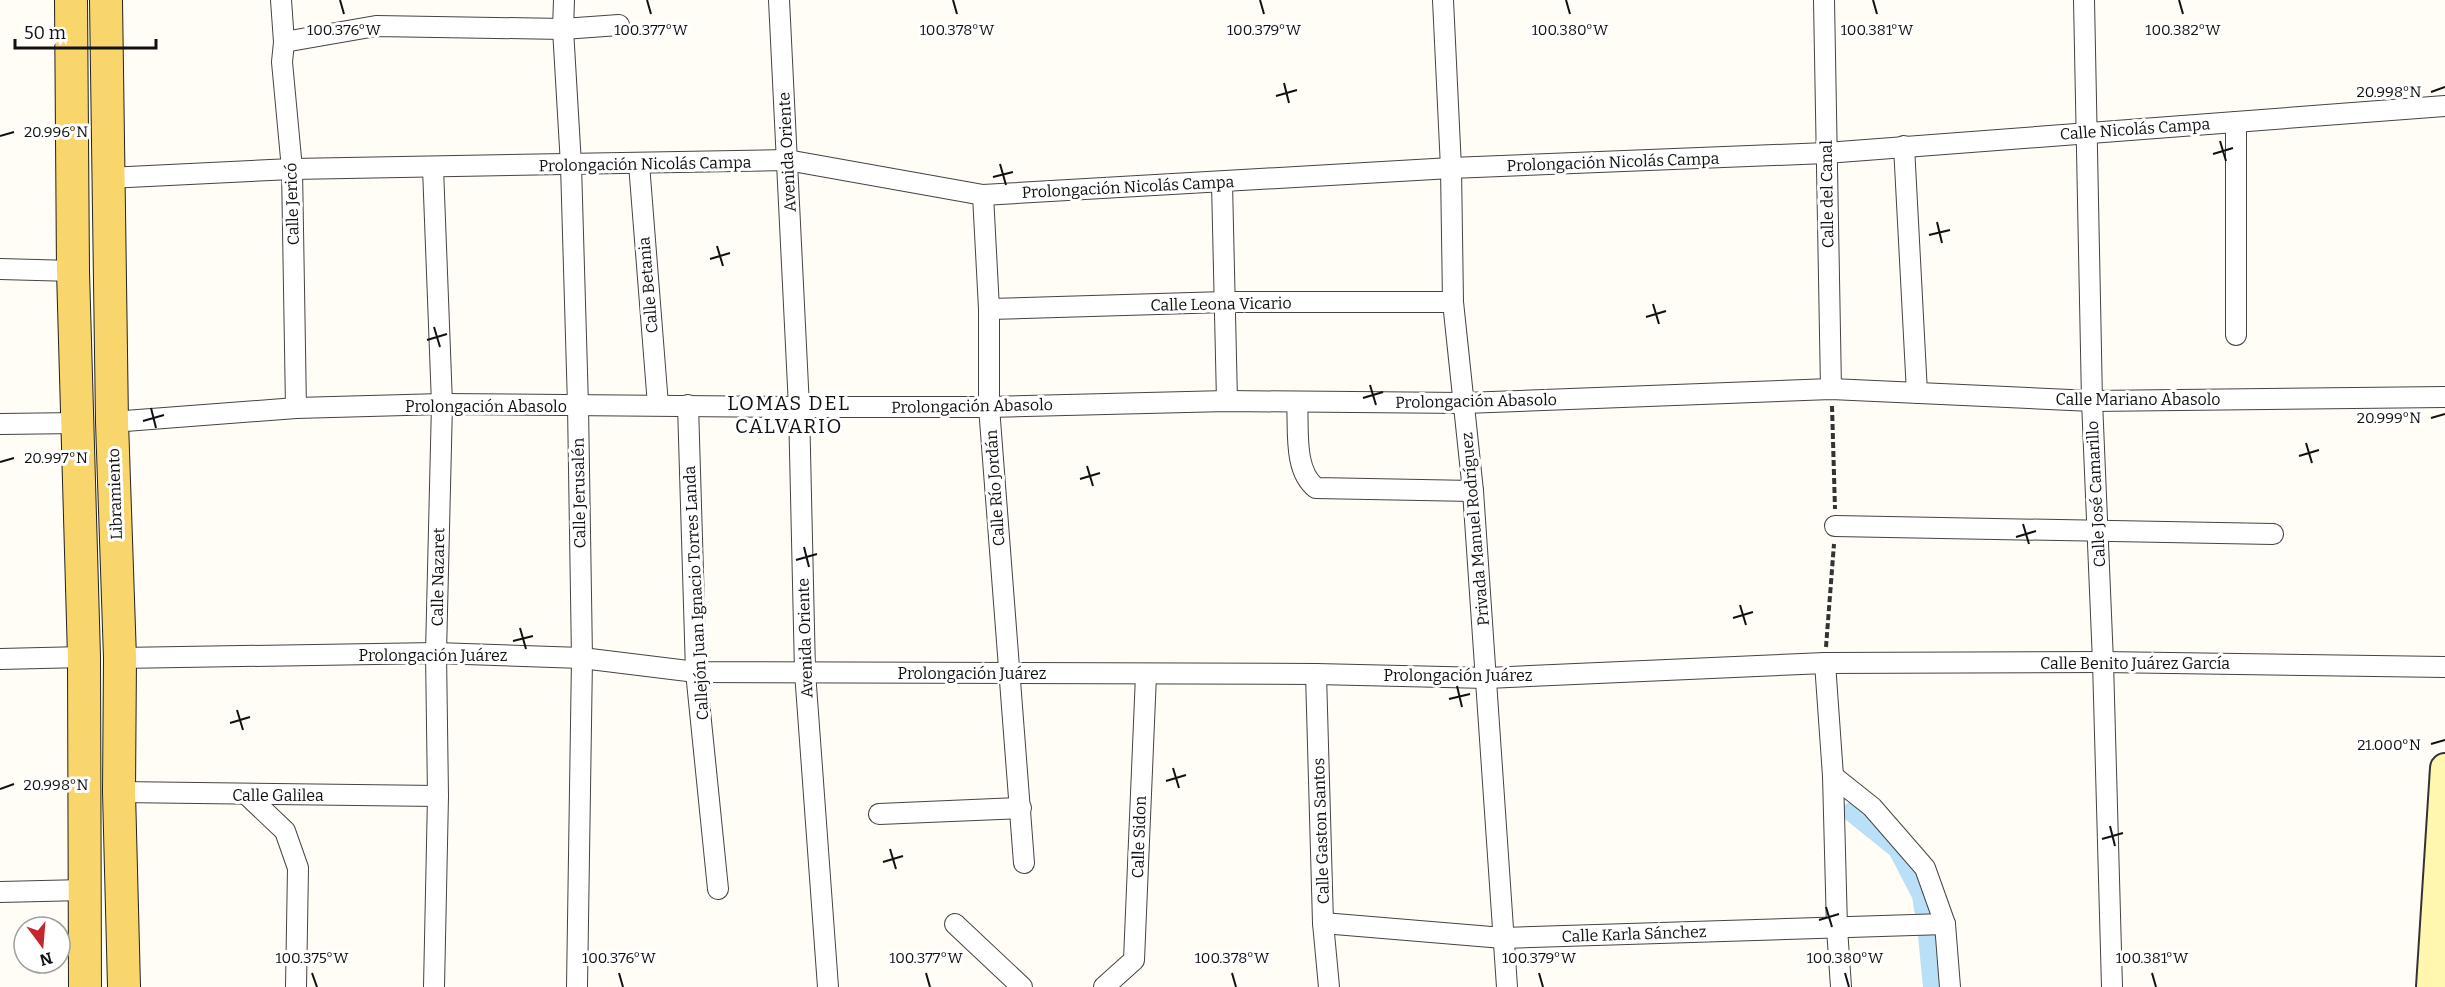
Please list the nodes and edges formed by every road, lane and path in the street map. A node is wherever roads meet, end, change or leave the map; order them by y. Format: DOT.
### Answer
graph roads {
  1 [pos="71,0"];
  2 [pos="106,0"];
  3 [pos="281,0"];
  4 [pos="564,0"];
  5 [pos="779,0"];
  6 [pos="1443,0"];
  7 [pos="1824,0"];
  8 [pos="2084,0"];
  9 [pos="619,25"];
  10 [pos="563,29"];
  11 [pos="284,42"];
  12 [pos="2445,106"];
  13 [pos="2236,122"];
  14 [pos="2087,132"];
  15 [pos="1904,146"];
  16 [pos="1826,153"];
  17 [pos="787,160"];
  18 [pos="639,164"];
  19 [pos="572,165"];
  20 [pos="433,168"];
  21 [pos="1451,168"];
  22 [pos="291,169"];
  23 [pos="108,178"];
  24 [pos="1222,183"];
  25 [pos="983,195"];
  26 [pos="0,269"];
  27 [pos="73,271"];
  28 [pos="1225,302"];
  29 [pos="1453,302"];
  30 [pos="990,309"];
  31 [pos="2236,335"];
  32 [pos="1831,389"];
  33 [pos="1917,393"];
  34 [pos="2445,397"];
  35 [pos="1227,401"];
  36 [pos="2092,401"];
  37 [pos="1297,402"];
  38 [pos="442,404"];
  39 [pos="1464,404"];
  40 [pos="658,405"];
  41 [pos="688,405"];
  42 [pos="578,406"];
  43 [pos="988,406"];
  44 [pos="799,407"];
  45 [pos="296,408"];
  46 [pos="112,422"];
  47 [pos="1,423"];
  48 [pos="78,423"];
  49 [pos="1473,491"];
  50 [pos="1835,526"];
  51 [pos="2098,532"];
  52 [pos="2273,534"];
  53 [pos="436,653"];
  54 [pos="84,657"];
  55 [pos="120,658"];
  56 [pos="582,658"];
  57 [pos="0,659"];
  58 [pos="2103,662"];
  59 [pos="1825,663"];
  60 [pos="2445,667"];
  61 [pos="696,672"];
  62 [pos="805,672"];
  63 [pos="1008,673"];
  64 [pos="1316,674"];
  65 [pos="1146,675"];
  66 [pos="1487,678"];
  67 [pos="2445,768"];
  68 [pos="1833,776"];
  69 [pos="118,792"];
  70 [pos="248,795"];
  71 [pos="438,795"];
  72 [pos="1021,808"];
  73 [pos="879,814"];
  74 [pos="1024,863"];
  75 [pos="718,889"];
  76 [pos="84,890"];
  77 [pos="0,892"];
  78 [pos="1323,922"];
  79 [pos="955,924"];
  80 [pos="1945,924"];
  81 [pos="1837,928"];
  82 [pos="1503,938"];
  83 [pos="85,987"];
  84 [pos="124,987"];
  85 [pos="296,987"];
  86 [pos="434,987"];
  87 [pos="577,987"];
  88 [pos="828,987"];
  89 [pos="1022,987"];
  90 [pos="1104,987"];
  91 [pos="1329,987"];
  92 [pos="1507,987"];
  93 [pos="1841,987"];
  94 [pos="1950,987"];
  95 [pos="2112,987"];
  96 [pos="2432,987"];
  1 -- 27 [label="main road"];
  2 -- 23 [label="main road, Libramiento"];
  3 -- 11 [label="street, Calle Jericó"];
  4 -- 10 [label="street, Calle Jerusalén"];
  5 -- 17 [label="street, Avenida Oriente"];
  6 -- 21 [label="street, Privada Manuel Rodríguez"];
  7 -- 16 [label="street, Calle del Canal"];
  8 -- 14 [label="street, Calle José Camarillo"];
  9 -- 10 [label="street"];
  10 -- 11 [label="street"];
  10 -- 19 [label="street, Calle Jerusalén"];
  11 -- 22 [label="street, Calle Jericó"];
  12 -- 13 [label="street, Calle Nicolás Campa"];
  13 -- 14 [label="street, Calle Nicolás Campa"];
  13 -- 31 [label="street"];
  14 -- 15 [label="street, Calle Nicolás Campa"];
  14 -- 36 [label="street, Calle José Camarillo"];
  15 -- 16 [label="street, Calle Nicolás Campa"];
  15 -- 33 [label="street"];
  16 -- 21 [label="street, Prolongación Nicolás Campa"];
  16 -- 32 [label="street, Calle del Canal"];
  17 -- 18 [label="street, Prolongación Nicolás Campa"];
  17 -- 25 [label="street, Prolongación Nicolás Campa"];
  17 -- 44 [label="street, Avenida Oriente"];
  18 -- 19 [label="street, Prolongación Nicolás Campa"];
  18 -- 40 [label="street, Calle Betania"];
  19 -- 20 [label="street, Prolongación Nicolás Campa"];
  19 -- 42 [label="street, Calle Jerusalén"];
  20 -- 22 [label="street, Prolongación Nicolás Campa"];
  20 -- 38 [label="street, Calle Nazaret"];
  21 -- 24 [label="street, Prolongación Nicolás Campa"];
  21 -- 29 [label="street, Privada Manuel Rodríguez"];
  22 -- 23 [label="street, Prolongación Nicolás Campa"];
  22 -- 45 [label="street, Calle Jericó"];
  23 -- 46 [label="main road, Libramiento"];
  24 -- 25 [label="street, Prolongación Nicolás Campa"];
  24 -- 28 [label="street"];
  25 -- 30 [label="street, Calle Río Jordán"];
  26 -- 27 [label="street"];
  27 -- 48 [label="main road"];
  28 -- 29 [label="street, Calle Leona Vicario"];
  28 -- 30 [label="street, Calle Leona Vicario"];
  28 -- 35 [label="street"];
  29 -- 39 [label="street, Privada Manuel Rodríguez"];
  30 -- 43 [label="street, Calle Río Jordán"];
  32 -- 33 [label="street, Calle Mariano Abasolo"];
  32 -- 39 [label="street, Prolongación Abasolo"];
  33 -- 36 [label="street, Calle Mariano Abasolo"];
  34 -- 36 [label="street, Calle Mariano Abasolo"];
  35 -- 37 [label="street, Prolongación Abasolo"];
  35 -- 43 [label="street, Prolongación Abasolo"];
  36 -- 51 [label="street, Calle José Camarillo"];
  37 -- 39 [label="street, Prolongación Abasolo"];
  37 -- 49 [label="street"];
  38 -- 42 [label="street, Prolongación Abasolo"];
  38 -- 45 [label="street, Prolongación Abasolo"];
  38 -- 53 [label="street, Calle Nazaret"];
  39 -- 49 [label="street, Privada Manuel Rodríguez"];
  40 -- 41 [label="street, Prolongación Abasolo"];
  40 -- 42 [label="street, Prolongación Abasolo"];
  41 -- 44 [label="street, Prolongación Abasolo"];
  41 -- 61 [label="street, Callejón Juan Ignacio Torres Landa"];
  42 -- 56 [label="street, Calle Jerusalén"];
  43 -- 44 [label="street, Prolongación Abasolo"];
  43 -- 63 [label="street, Calle Río Jordán"];
  44 -- 62 [label="street, Avenida Oriente"];
  45 -- 46 [label="street, Prolongación Abasolo"];
  46 -- 55 [label="main road, Libramiento"];
  47 -- 48 [label="street"];
  48 -- 54 [label="main road"];
  49 -- 66 [label="street, Privada Manuel Rodríguez"];
  50 -- 51 [label="street"];
  51 -- 52 [label="street"];
  51 -- 58 [label="street, Calle José Camarillo"];
  53 -- 55 [label="street, Prolongación Juárez"];
  53 -- 56 [label="street, Prolongación Juárez"];
  53 -- 71 [label="street, Calle Nazaret"];
  54 -- 57 [label="street"];
  54 -- 76 [label="main road"];
  55 -- 69 [label="main road, Libramiento"];
  56 -- 61 [label="street, Prolongación Juárez"];
  56 -- 87 [label="street, Calle Jerusalén"];
  58 -- 59 [label="street, Calle Benito Juárez García"];
  58 -- 60 [label="street, Calle Benito Juárez García"];
  58 -- 95 [label="street, Calle José Camarillo"];
  59 -- 66 [label="street, Prolongación Juárez"];
  59 -- 68 [label="street"];
  61 -- 62 [label="street, Prolongación Juárez"];
  61 -- 75 [label="street, Callejón Juan Ignacio Torres Landa"];
  62 -- 63 [label="street, Prolongación Juárez"];
  62 -- 88 [label="street, Avenida Oriente"];
  63 -- 65 [label="street, Prolongación Juárez"];
  63 -- 72 [label="street, Calle Río Jordán"];
  64 -- 65 [label="street, Prolongación Juárez"];
  64 -- 66 [label="street, Prolongación Juárez"];
  64 -- 78 [label="street, Calle Gaston Santos"];
  65 -- 90 [label="street, Calle Sidon"];
  66 -- 82 [label="street, Privada Manuel Rodríguez"];
  67 -- 96 [label="main road"];
  68 -- 80 [label="street"];
  68 -- 81 [label="street"];
  69 -- 70 [label="street, Calle Galilea"];
  69 -- 84 [label="main road, Libramiento"];
  70 -- 71 [label="street, Calle Galilea"];
  70 -- 85 [label="street"];
  71 -- 86 [label="street, Calle Nazaret"];
  72 -- 73 [label="street"];
  72 -- 74 [label="street, Calle Río Jordán"];
  76 -- 77 [label="street"];
  76 -- 83 [label="main road"];
  78 -- 82 [label="street, Calle Karla Sánchez"];
  78 -- 91 [label="street, Calle Gaston Santos"];
  79 -- 89 [label="street"];
  80 -- 81 [label="street, Calle Karla Sánchez"];
  80 -- 94 [label="street"];
  81 -- 82 [label="street, Calle Karla Sánchez"];
  81 -- 93 [label="street"];
  82 -- 92 [label="street, Privada Manuel Rodríguez"];
}
